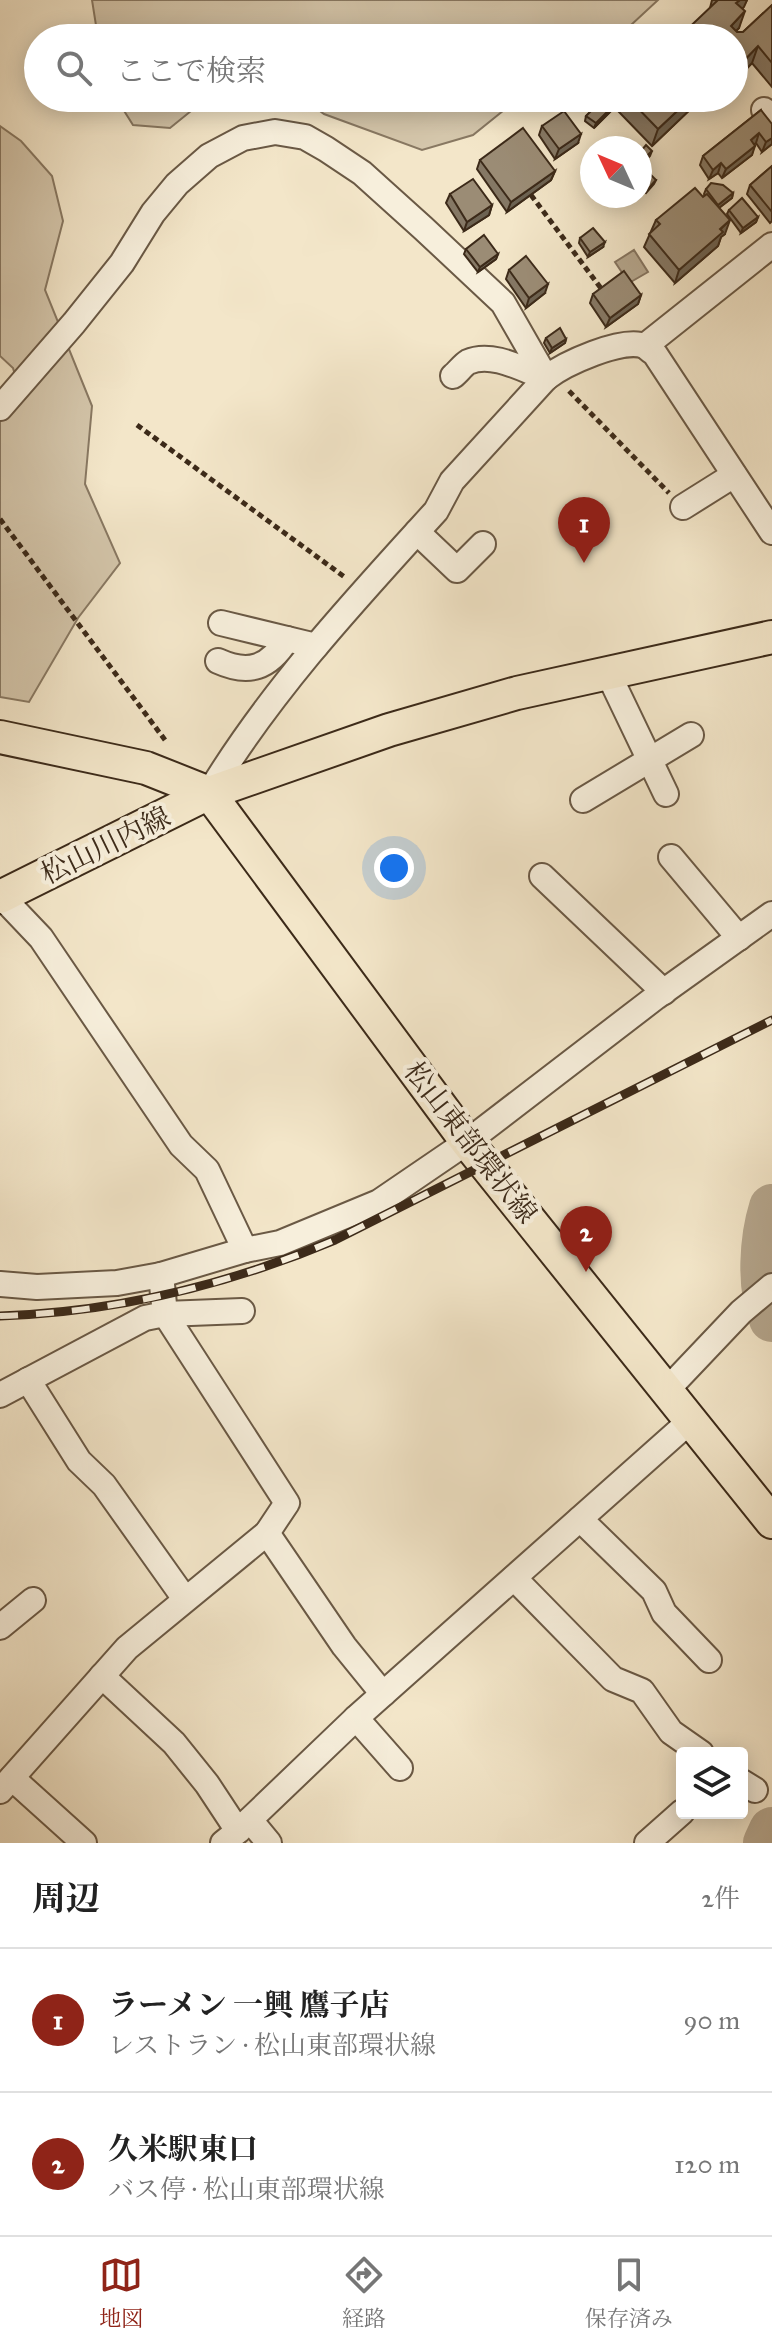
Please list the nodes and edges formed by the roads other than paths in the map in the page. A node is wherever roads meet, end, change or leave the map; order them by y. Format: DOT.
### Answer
graph roads {
  1 [pos="772,245"];
  2 [pos="645,346"];
  3 [pos="453,376"];
  4 [pos="549,376"];
  5 [pos="0,408"];
  6 [pos="734,475"];
  7 [pos="683,507"];
  8 [pos="417,532"];
  9 [pos="772,532"];
  10 [pos="483,544"];
  11 [pos="221,623"];
  12 [pos="772,637"];
  13 [pos="287,639"];
  14 [pos="316,646"];
  15 [pos="218,661"];
  16 [pos="608,673"];
  17 [pos="691,735"];
  18 [pos="0,737"];
  19 [pos="649,760"];
  20 [pos="209,793"];
  21 [pos="666,794"];
  22 [pos="583,800"];
  23 [pos="671,857"];
  24 [pos="542,876"];
  25 [pos="1,896"];
  26 [pos="772,914"];
  27 [pos="739,938"];
  28 [pos="664,992"];
  29 [pos="467,1142"];
  30 [pos="245,1250"];
  31 [pos="161,1275"];
  32 [pos="0,1284"];
  33 [pos="772,1286"];
  34 [pos="242,1311"];
  35 [pos="165,1314"];
  36 [pos="28,1380"];
  37 [pos="666,1391"];
  38 [pos="0,1395"];
  39 [pos="690,1421"];
  40 [pos="580,1519"];
  41 [pos="772,1522"];
  42 [pos="267,1533"];
  43 [pos="514,1578"];
  44 [pos="185,1599"];
  45 [pos="33,1600"];
  46 [pos="0,1627"];
  47 [pos="709,1660"];
  48 [pos="102,1676"];
  49 [pos="383,1694"];
  50 [pos="356,1718"];
  51 [pos="692,1747"];
  52 [pos="400,1768"];
  53 [pos="6,1784"];
  54 [pos="676,1817"];
  55 [pos="237,1831"];
  56 [pos="84,1843"];
  57 [pos="269,1843"];
  58 [pos="647,1843"];
  1 -- 2 [label="street"];
  2 -- 4 [label="street"];
  2 -- 6 [label="street"];
  3 -- 4 [label="street"];
  4 -- 5 [label="street"];
  4 -- 8 [label="street"];
  6 -- 7 [label="street"];
  6 -- 9 [label="street"];
  8 -- 10 [label="street"];
  8 -- 14 [label="street"];
  11 -- 13 [label="street"];
  12 -- 16 [label="main road"];
  13 -- 14 [label="street"];
  13 -- 15 [label="street"];
  14 -- 20 [label="street"];
  16 -- 19 [label="street"];
  16 -- 20 [label="main road"];
  17 -- 19 [label="street"];
  18 -- 20 [label="main road"];
  19 -- 21 [label="street"];
  19 -- 22 [label="street"];
  20 -- 25 [label="main road, 松山川内線"];
  20 -- 29 [label="main road, 松山東部環状線"];
  23 -- 27 [label="street"];
  24 -- 28 [label="street"];
  25 -- 30 [label="street"];
  26 -- 27 [label="street"];
  27 -- 28 [label="street"];
  28 -- 29 [label="street"];
  29 -- 30 [label="street"];
  29 -- 37 [label="main road, 松山東部環状線"];
  30 -- 31 [label="street"];
  31 -- 32 [label="street"];
  31 -- 35 [label="street"];
  33 -- 37 [label="street"];
  34 -- 35 [label="street"];
  35 -- 36 [label="street"];
  35 -- 42 [label="street"];
  36 -- 38 [label="street"];
  36 -- 44 [label="street"];
  37 -- 39 [label="main road, 松山東部環状線"];
  39 -- 40 [label="street"];
  39 -- 41 [label="main road, 松山東部環状線"];
  40 -- 43 [label="street"];
  40 -- 47 [label="street"];
  42 -- 44 [label="street"];
  42 -- 49 [label="street"];
  43 -- 49 [label="street"];
  43 -- 51 [label="street"];
  44 -- 48 [label="street"];
  45 -- 46 [label="street"];
  48 -- 53 [label="street"];
  48 -- 55 [label="street"];
  49 -- 50 [label="street"];
  50 -- 52 [label="street"];
  50 -- 55 [label="street"];
  53 -- 56 [label="street"];
  54 -- 58 [label="street"];
  55 -- 57 [label="street"];
}
